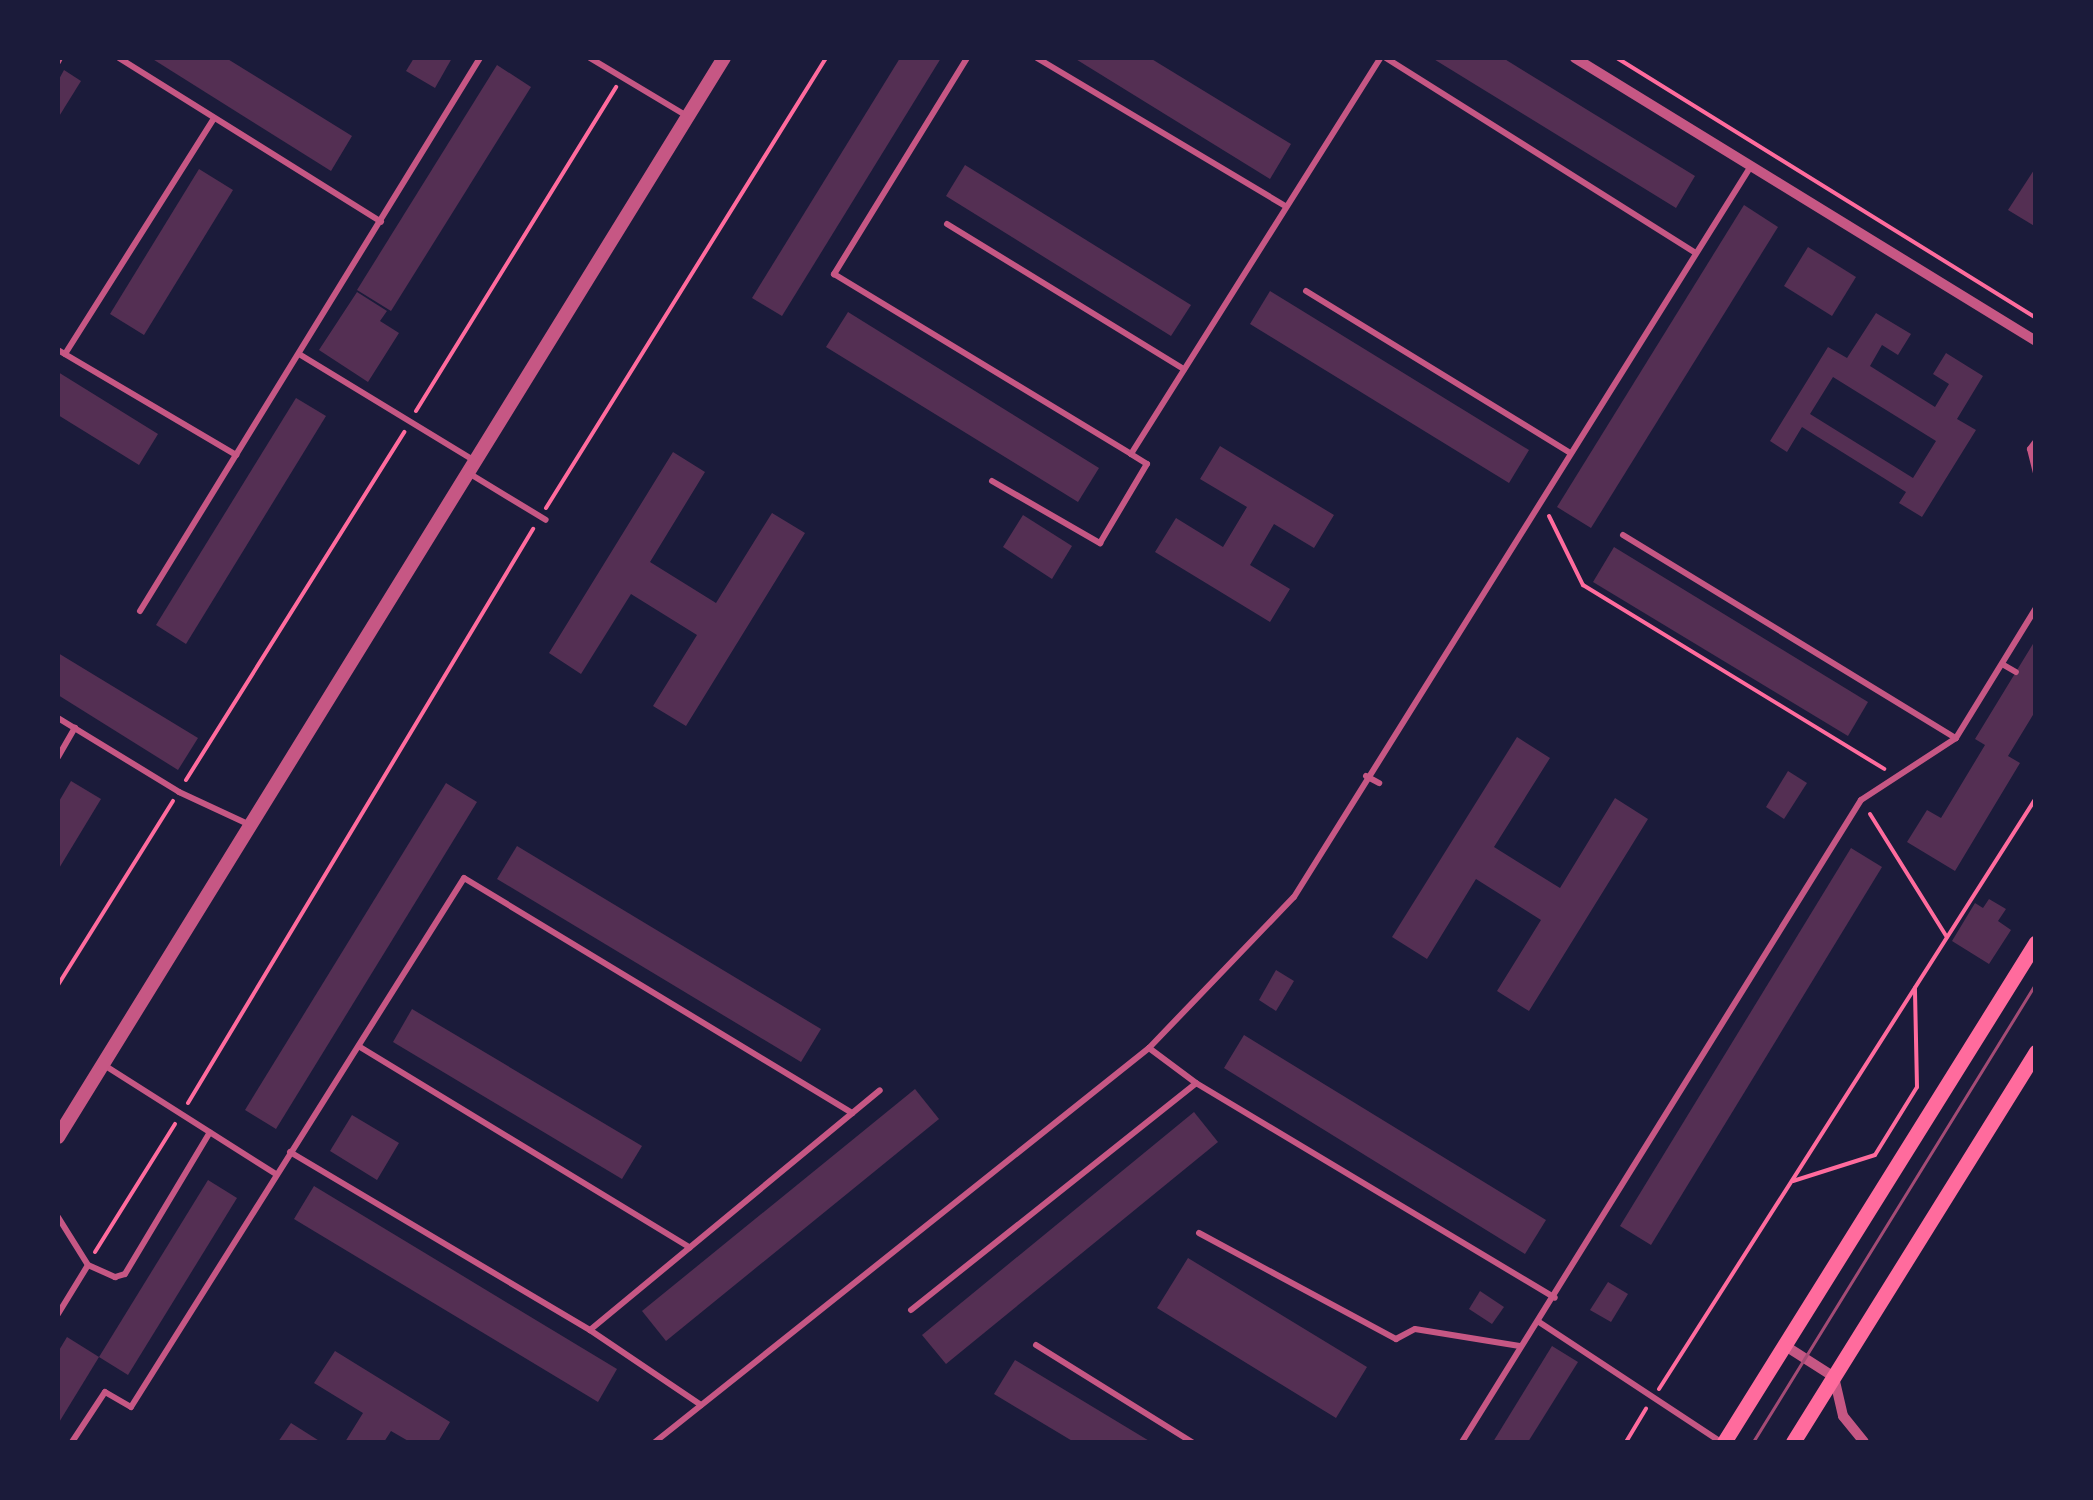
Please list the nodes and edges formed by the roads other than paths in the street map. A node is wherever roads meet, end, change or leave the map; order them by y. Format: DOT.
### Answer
graph roads {
  1 [pos="119,58"];
  2 [pos="480,58"];
  3 [pos="590,58"];
  4 [pos="724,58"];
  5 [pos="967,58"];
  6 [pos="1037,58"];
  7 [pos="1383,58"];
  8 [pos="1575,58"];
  9 [pos="688,117"];
  10 [pos="214,118"];
  11 [pos="1751,166"];
  12 [pos="1285,206"];
  13 [pos="381,222"];
  14 [pos="948,224"];
  15 [pos="1696,253"];
  16 [pos="1306,291"];
  17 [pos="2036,341"];
  18 [pos="61,352"];
  19 [pos="298,354"];
  20 [pos="1184,369"];
  21 [pos="2036,441"];
  22 [pos="1570,453"];
  23 [pos="1131,454"];
  24 [pos="236,456"];
  25 [pos="469,466"];
  26 [pos="2036,473"];
  27 [pos="992,481"];
  28 [pos="544,519"];
  29 [pos="1622,535"];
  30 [pos="2036,608"];
  31 [pos="140,611"];
  32 [pos="2002,664"];
  33 [pos="2016,672"];
  34 [pos="58,718"];
  35 [pos="75,728"];
  36 [pos="1956,738"];
  37 [pos="58,757"];
  38 [pos="1366,776"];
  39 [pos="1378,784"];
  40 [pos="248,824"];
  41 [pos="2036,942"];
  42 [pos="360,1047"];
  43 [pos="1149,1048"];
  44 [pos="2036,1051"];
  45 [pos="102,1064"];
  46 [pos="1196,1083"];
  47 [pos="880,1090"];
  48 [pos="852,1114"];
  49 [pos="210,1132"];
  50 [pos="58,1136"];
  51 [pos="290,1152"];
  52 [pos="276,1174"];
  53 [pos="58,1217"];
  54 [pos="1199,1233"];
  55 [pos="690,1248"];
  56 [pos="88,1265"];
  57 [pos="1555,1298"];
  58 [pos="911,1310"];
  59 [pos="58,1314"];
  60 [pos="1540,1322"];
  61 [pos="590,1330"];
  62 [pos="1036,1345"];
  63 [pos="1520,1346"];
  64 [pos="1784,1346"];
  65 [pos="1834,1377"];
  66 [pos="701,1405"];
  67 [pos="72,1442"];
  68 [pos="655,1442"];
  69 [pos="1192,1442"];
  70 [pos="1462,1442"];
  71 [pos="1723,1442"];
  72 [pos="1793,1442"];
  73 [pos="1864,1442"];
  1 -- 10 [label="lane"];
  2 -- 13 [label="lane"];
  3 -- 9 [label="lane"];
  4 -- 9 [label="street"];
  5 -- 23 [label="lane"];
  6 -- 12 [label="lane"];
  7 -- 12 [label="lane"];
  7 -- 15 [label="lane"];
  8 -- 11 [label="street"];
  9 -- 25 [label="street"];
  10 -- 13 [label="lane"];
  10 -- 18 [label="lane"];
  11 -- 15 [label="lane"];
  11 -- 17 [label="street"];
  12 -- 20 [label="lane"];
  13 -- 19 [label="lane"];
  14 -- 20 [label="lane"];
  15 -- 22 [label="lane"];
  16 -- 22 [label="lane"];
  18 -- 24 [label="lane"];
  19 -- 24 [label="lane"];
  19 -- 25 [label="lane"];
  20 -- 23 [label="lane"];
  21 -- 26 [label="lane"];
  22 -- 38 [label="lane"];
  23 -- 27 [label="lane"];
  24 -- 31 [label="lane"];
  25 -- 28 [label="lane"];
  25 -- 40 [label="street"];
  29 -- 36 [label="lane"];
  30 -- 32 [label="lane"];
  32 -- 33 [label="lane"];
  32 -- 36 [label="lane"];
  34 -- 35 [label="lane"];
  35 -- 37 [label="lane"];
  35 -- 40 [label="lane"];
  36 -- 57 [label="lane"];
  38 -- 39 [label="lane"];
  38 -- 43 [label="lane"];
  40 -- 45 [label="street"];
  41 -- 64 [label="main road"];
  42 -- 48 [label="lane"];
  42 -- 51 [label="lane"];
  42 -- 55 [label="lane"];
  43 -- 46 [label="lane"];
  43 -- 66 [label="lane"];
  44 -- 65 [label="main road"];
  45 -- 49 [label="lane"];
  45 -- 50 [label="street"];
  46 -- 57 [label="lane"];
  46 -- 58 [label="lane"];
  47 -- 48 [label="lane"];
  48 -- 55 [label="lane"];
  49 -- 52 [label="lane"];
  49 -- 56 [label="lane"];
  51 -- 52 [label="lane"];
  51 -- 61 [label="lane"];
  52 -- 67 [label="lane"];
  53 -- 56 [label="lane"];
  54 -- 63 [label="lane"];
  55 -- 61 [label="lane"];
  56 -- 59 [label="lane"];
  57 -- 60 [label="lane"];
  60 -- 63 [label="lane"];
  60 -- 71 [label="lane"];
  61 -- 66 [label="lane"];
  62 -- 69 [label="lane"];
  63 -- 70 [label="lane"];
  64 -- 65 [label="street"];
  64 -- 71 [label="main road"];
  65 -- 72 [label="main road"];
  65 -- 73 [label="street"];
  66 -- 68 [label="lane"];
}
